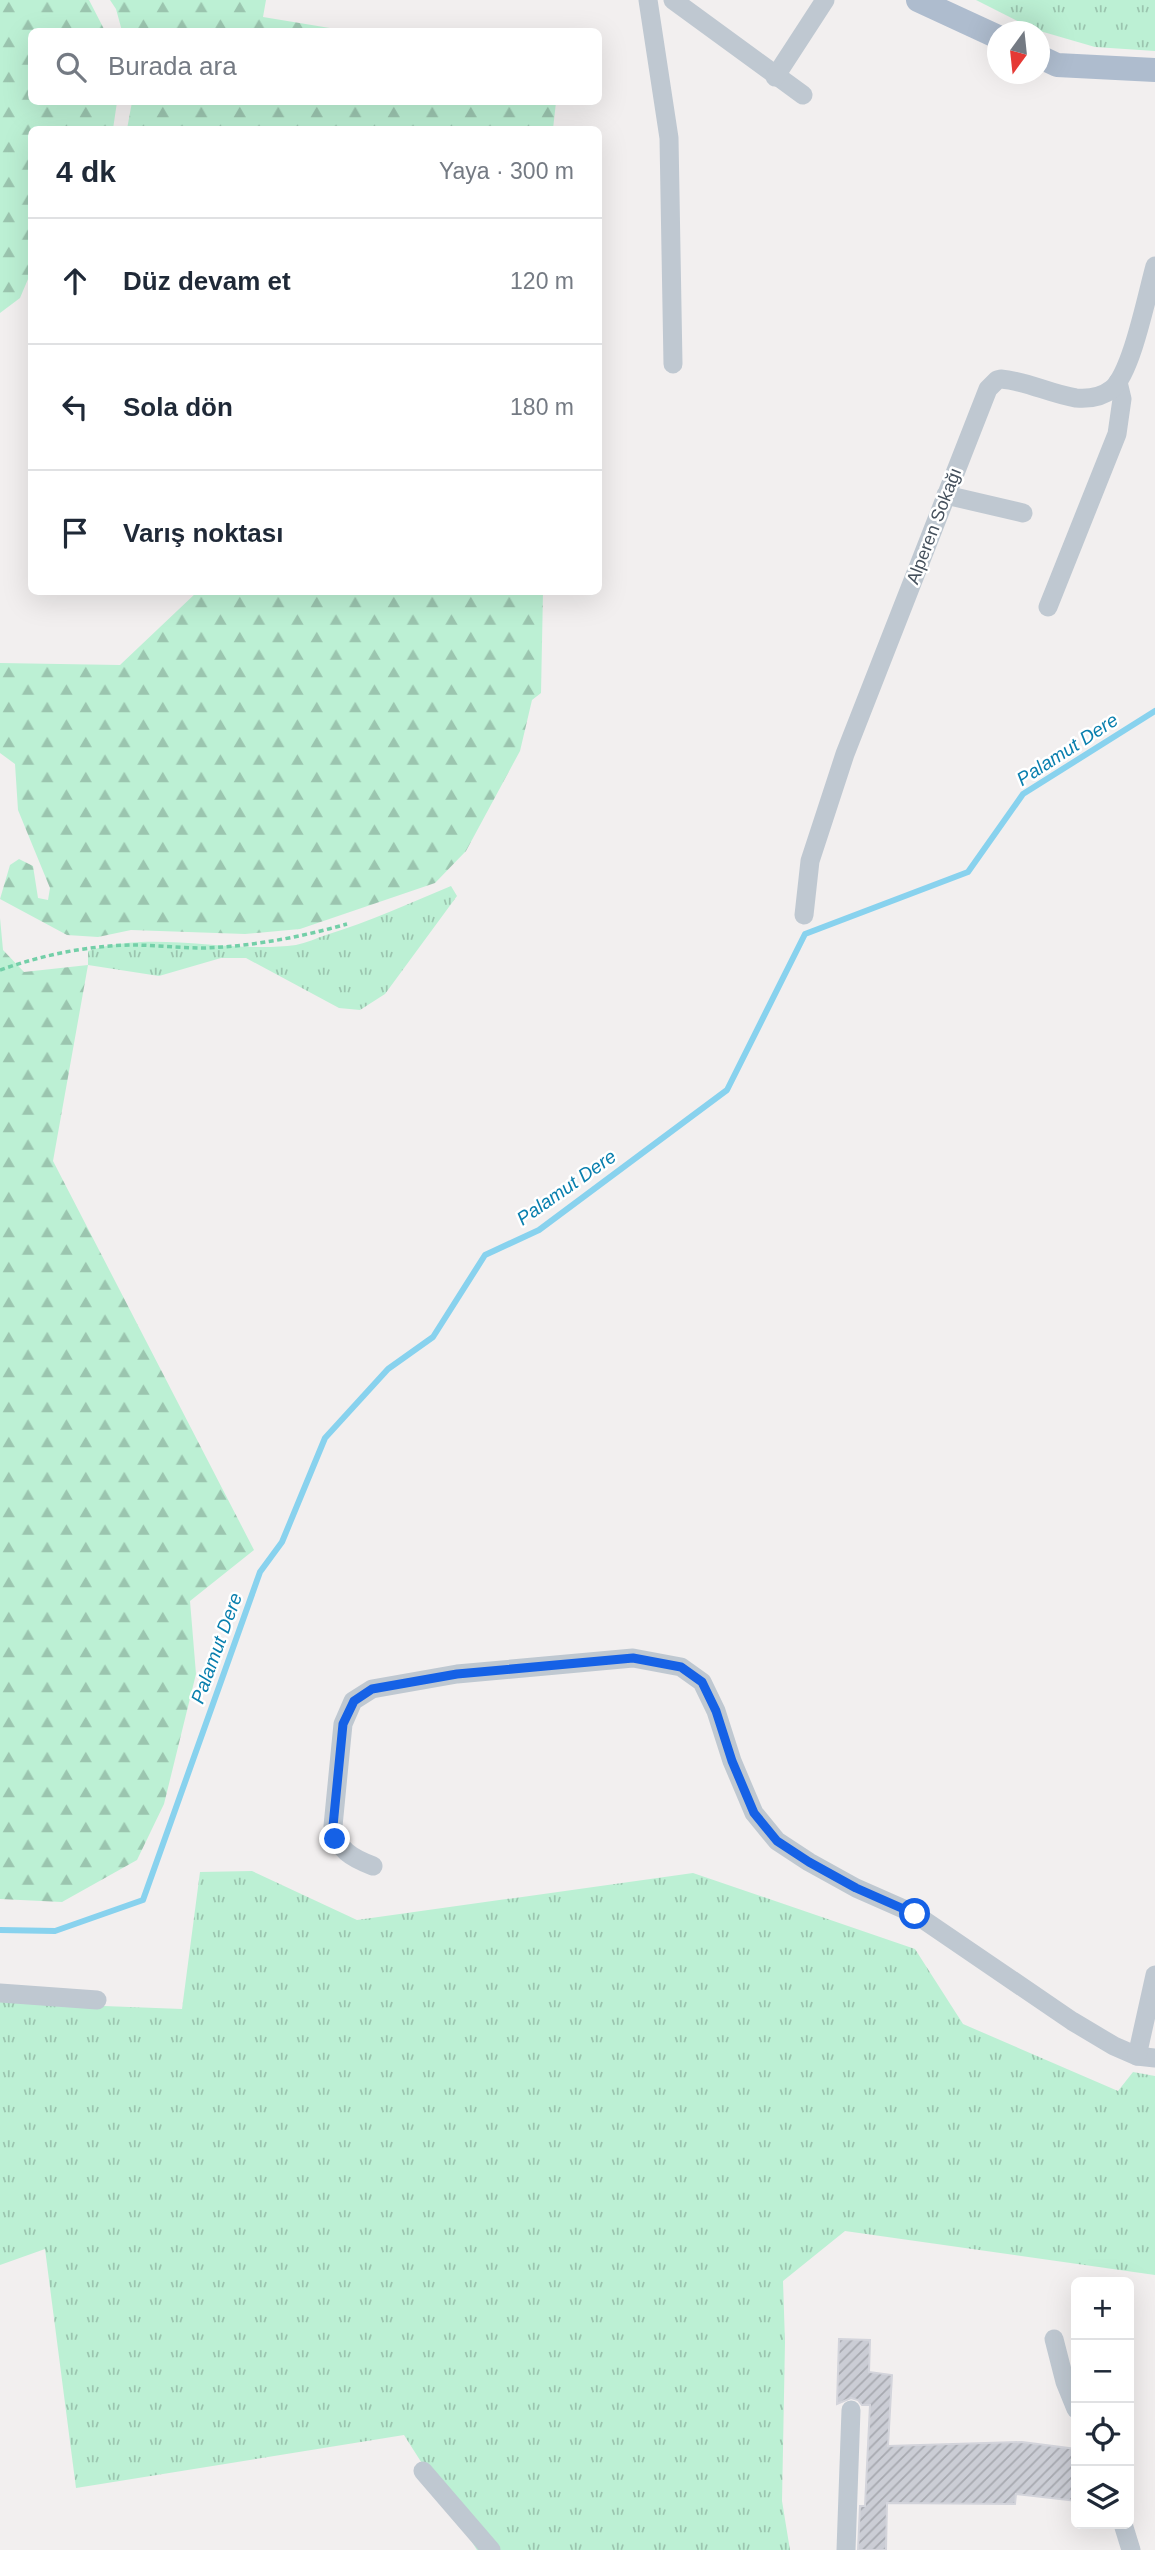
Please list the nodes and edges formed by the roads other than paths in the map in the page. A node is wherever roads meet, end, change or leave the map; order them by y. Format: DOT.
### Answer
graph roads {
  1 [pos="648,0"];
  2 [pos="673,0"];
  3 [pos="825,0"];
  4 [pos="918,0"];
  5 [pos="987,32"];
  6 [pos="1050,62"];
  7 [pos="1155,70"];
  8 [pos="775,77"];
  9 [pos="803,95"];
  10 [pos="1155,266"];
  11 [pos="673,364"];
  12 [pos="1118,382"];
  13 [pos="946,495"];
  14 [pos="1023,513"];
  15 [pos="1048,607"];
  16 [pos="804,915"];
  17 [pos="373,1866"];
  18 [pos="1155,1975"];
  19 [pos="0,1993"];
  20 [pos="97,2000"];
  21 [pos="1146,2057"];
  22 [pos="1054,2339"];
  23 [pos="1074,2403"];
  24 [pos="851,2410"];
  25 [pos="423,2471"];
  26 [pos="1125,2529"];
  27 [pos="491,2550"];
  28 [pos="846,2550"];
  29 [pos="1131,2550"];
  1 -- 11 [label="street"];
  2 -- 8 [label="street"];
  3 -- 8 [label="street"];
  4 -- 5 [label="main road"];
  6 -- 7 [label="main road"];
  8 -- 9 [label="street"];
  10 -- 12 [label="street"];
  12 -- 13 [label="street, Alperen Sokağı"];
  12 -- 15 [label="street"];
  13 -- 14 [label="street"];
  13 -- 16 [label="street, Alperen Sokağı"];
  17 -- 21 [label="street"];
  18 -- 21 [label="street"];
  19 -- 20 [label="street"];
  22 -- 23 [label="street"];
  24 -- 28 [label="street"];
  25 -- 27 [label="street"];
  26 -- 29 [label="street"];
}
